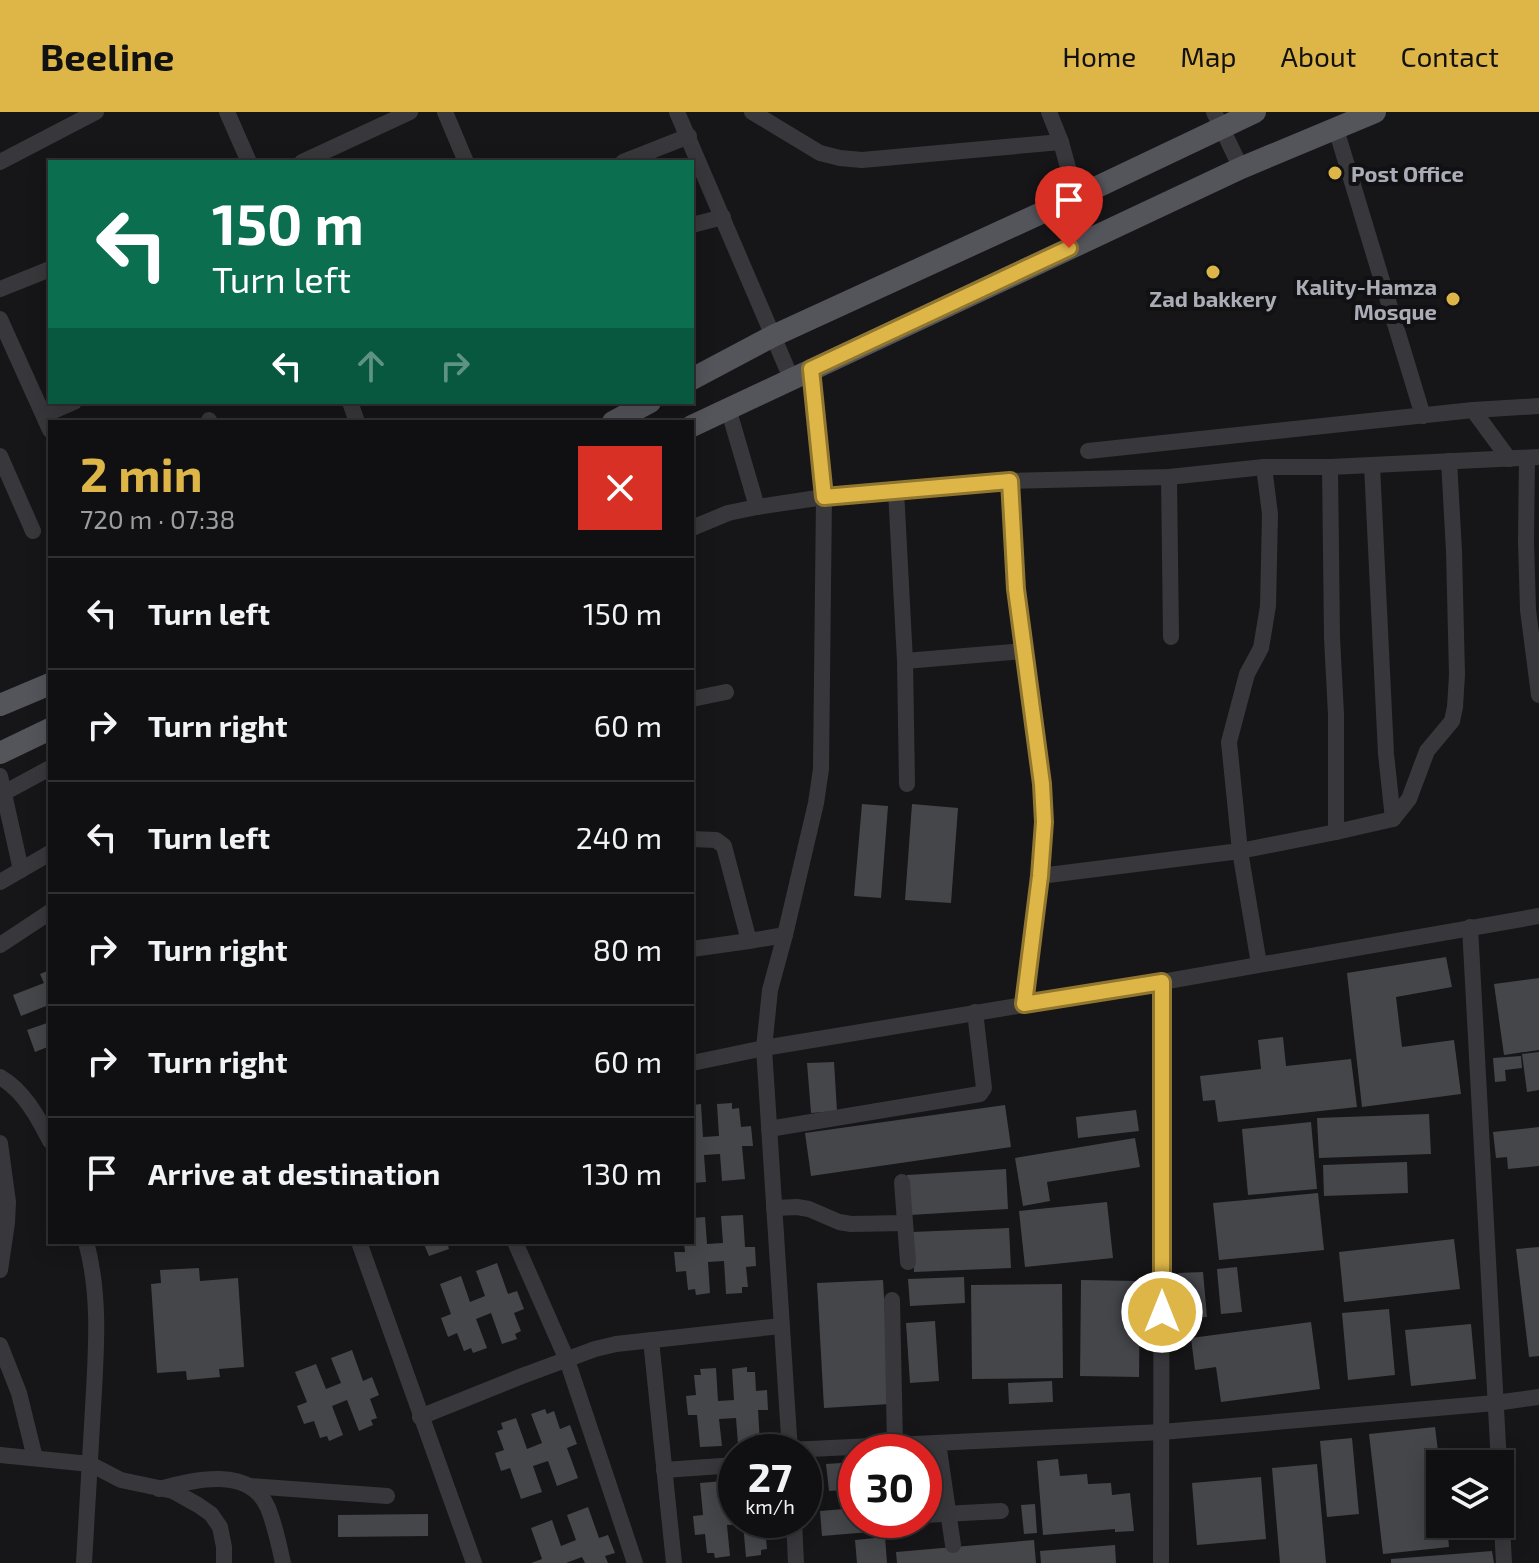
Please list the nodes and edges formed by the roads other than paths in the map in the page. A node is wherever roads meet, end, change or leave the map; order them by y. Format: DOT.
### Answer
graph roads {
  1 [pos="96,112"];
  2 [pos="227,112"];
  3 [pos="410,112"];
  4 [pos="445,112"];
  5 [pos="677,112"];
  6 [pos="752,112"];
  7 [pos="1049,112"];
  8 [pos="1255,112"];
  9 [pos="1375,112"];
  10 [pos="64,119"];
  11 [pos="1218,120"];
  12 [pos="1336,129"];
  13 [pos="689,136"];
  14 [pos="1061,142"];
  15 [pos="248,160"];
  16 [pos="306,160"];
  17 [pos="465,160"];
  18 [pos="628,160"];
  19 [pos="0,162"];
  20 [pos="1241,168"];
  21 [pos="1076,197"];
  22 [pos="723,217"];
  23 [pos="694,224"];
  24 [pos="48,270"];
  25 [pos="0,289"];
  26 [pos="0,319"];
  27 [pos="773,336"];
  28 [pos="801,374"];
  29 [pos="694,378"];
  30 [pos="71,404"];
  31 [pos="646,404"];
  32 [pos="1539,406"];
  33 [pos="728,408"];
  34 [pos="1473,410"];
  35 [pos="1423,416"];
  36 [pos="50,420"];
  37 [pos="617,420"];
  38 [pos="47,422"];
  39 [pos="694,425"];
  40 [pos="1088,451"];
  41 [pos="0,456"];
  42 [pos="1533,458"];
  43 [pos="1509,459"];
  44 [pos="1449,461"];
  45 [pos="1372,465"];
  46 [pos="1264,467"];
  47 [pos="1330,467"];
  48 [pos="1169,477"];
  49 [pos="5,479"];
  50 [pos="1010,481"];
  51 [pos="896,490"];
  52 [pos="824,497"];
  53 [pos="757,507"];
  54 [pos="694,527"];
  55 [pos="33,531"];
  56 [pos="1171,637"];
  57 [pos="1024,651"];
  58 [pos="905,661"];
  59 [pos="48,685"];
  60 [pos="726,692"];
  61 [pos="1539,695"];
  62 [pos="694,699"];
  63 [pos="0,705"];
  64 [pos="48,730"];
  65 [pos="0,753"];
  66 [pos="48,769"];
  67 [pos="907,784"];
  68 [pos="1,788"];
  69 [pos="1393,819"];
  70 [pos="1336,832"];
  71 [pos="694,839"];
  72 [pos="1240,851"];
  73 [pos="48,854"];
  74 [pos="21,870"];
  75 [pos="1040,876"];
  76 [pos="0,882"];
  77 [pos="48,913"];
  78 [pos="1539,916"];
  79 [pos="1470,927"];
  80 [pos="785,935"];
  81 [pos="749,941"];
  82 [pos="0,945"];
  83 [pos="694,949"];
  84 [pos="1259,964"];
  85 [pos="1162,982"];
  86 [pos="1024,1004"];
  87 [pos="975,1012"];
  88 [pos="764,1048"];
  89 [pos="694,1063"];
  90 [pos="0,1077"];
  91 [pos="769,1129"];
  92 [pos="48,1138"];
  93 [pos="0,1143"];
  94 [pos="902,1182"];
  95 [pos="774,1208"];
  96 [pos="905,1223"];
  97 [pos="87,1244"];
  98 [pos="360,1244"];
  99 [pos="516,1244"];
  100 [pos="908,1262"];
  101 [pos="0,1270"];
  102 [pos="892,1300"];
  103 [pos="781,1326"];
  104 [pos="651,1340"];
  105 [pos="0,1345"];
  106 [pos="567,1360"];
  107 [pos="1539,1397"];
  108 [pos="1495,1403"];
  109 [pos="420,1417"];
  110 [pos="1162,1432"];
  111 [pos="789,1434"];
  112 [pos="895,1434"];
  113 [pos="942,1443"];
  114 [pos="1498,1450"];
  115 [pos="0,1455"];
  116 [pos="35,1458"];
  117 [pos="90,1464"];
  118 [pos="718,1466"];
  119 [pos="942,1468"];
  120 [pos="664,1470"];
  121 [pos="250,1486"];
  122 [pos="158,1489"];
  123 [pos="387,1496"];
  124 [pos="1001,1511"];
  125 [pos="949,1513"];
  126 [pos="942,1514"];
  127 [pos="795,1538"];
  128 [pos="1503,1538"];
  129 [pos="953,1545"];
  130 [pos="84,1563"];
  131 [pos="224,1563"];
  132 [pos="283,1563"];
  133 [pos="474,1563"];
  134 [pos="635,1563"];
  135 [pos="674,1563"];
  136 [pos="796,1563"];
  137 [pos="1161,1563"];
  138 [pos="1504,1563"];
  1 -- 10 [label="street"];
  2 -- 15 [label="street"];
  3 -- 16 [label="street"];
  4 -- 17 [label="street"];
  5 -- 13 [label="street"];
  6 -- 14 [label="street"];
  7 -- 14 [label="street"];
  8 -- 11 [label="main road"];
  9 -- 12 [label="main road"];
  10 -- 19 [label="street"];
  11 -- 20 [label="street"];
  11 -- 21 [label="main road"];
  12 -- 20 [label="main road"];
  12 -- 35 [label="street"];
  13 -- 18 [label="street"];
  13 -- 22 [label="street"];
  14 -- 21 [label="street"];
  20 -- 28 [label="main road"];
  21 -- 27 [label="main road"];
  22 -- 23 [label="street"];
  22 -- 27 [label="street"];
  24 -- 25 [label="street"];
  26 -- 38 [label="street"];
  27 -- 28 [label="street"];
  27 -- 29 [label="main road"];
  28 -- 33 [label="main road"];
  28 -- 52 [label="street"];
  30 -- 36 [label="street"];
  31 -- 37 [label="main road"];
  32 -- 34 [label="street"];
  33 -- 39 [label="main road"];
  33 -- 53 [label="street"];
  34 -- 35 [label="street"];
  34 -- 43 [label="street"];
  35 -- 40 [label="street"];
  41 -- 49 [label="street"];
  42 -- 43 [label="street"];
  42 -- 61 [label="street"];
  43 -- 44 [label="street"];
  44 -- 45 [label="street"];
  44 -- 69 [label="street"];
  45 -- 47 [label="street"];
  45 -- 69 [label="street"];
  46 -- 47 [label="street"];
  46 -- 48 [label="street"];
  46 -- 72 [label="street"];
  47 -- 70 [label="street"];
  48 -- 50 [label="street"];
  48 -- 56 [label="street"];
  49 -- 55 [label="street"];
  50 -- 51 [label="street"];
  50 -- 57 [label="street"];
  51 -- 52 [label="street"];
  51 -- 58 [label="street"];
  52 -- 53 [label="street"];
  52 -- 80 [label="street"];
  53 -- 54 [label="street"];
  57 -- 58 [label="street"];
  57 -- 75 [label="street"];
  58 -- 67 [label="street"];
  59 -- 63 [label="main road"];
  60 -- 62 [label="street"];
  64 -- 65 [label="main road"];
  66 -- 68 [label="street"];
  68 -- 74 [label="street"];
  69 -- 70 [label="street"];
  70 -- 72 [label="street"];
  71 -- 81 [label="street"];
  72 -- 75 [label="street"];
  72 -- 84 [label="street"];
  73 -- 74 [label="street"];
  74 -- 76 [label="street"];
  75 -- 86 [label="street"];
  77 -- 82 [label="street"];
  78 -- 79 [label="street"];
  79 -- 84 [label="street"];
  79 -- 108 [label="street"];
  80 -- 81 [label="street"];
  80 -- 88 [label="street"];
  81 -- 83 [label="street"];
  84 -- 85 [label="street"];
  85 -- 86 [label="street"];
  85 -- 110 [label="street"];
  86 -- 87 [label="street"];
  87 -- 88 [label="street"];
  87 -- 91 [label="street"];
  88 -- 89 [label="street"];
  88 -- 91 [label="street"];
  90 -- 92 [label="street"];
  91 -- 95 [label="street"];
  93 -- 101 [label="street"];
  94 -- 96 [label="street"];
  95 -- 96 [label="street"];
  95 -- 103 [label="street"];
  96 -- 100 [label="street"];
  97 -- 117 [label="street"];
  98 -- 109 [label="street"];
  99 -- 106 [label="street"];
  102 -- 112 [label="street"];
  103 -- 104 [label="street"];
  103 -- 111 [label="street"];
  104 -- 106 [label="street"];
  104 -- 120 [label="street"];
  105 -- 116 [label="street"];
  106 -- 109 [label="street"];
  106 -- 134 [label="street"];
  107 -- 108 [label="street"];
  108 -- 110 [label="street"];
  108 -- 114 [label="street"];
  109 -- 133 [label="street"];
  110 -- 113 [label="street"];
  110 -- 137 [label="street"];
  115 -- 116 [label="street"];
  116 -- 117 [label="street"];
  117 -- 122 [label="street"];
  117 -- 130 [label="street"];
  118 -- 120 [label="street"];
  119 -- 125 [label="street"];
  120 -- 135 [label="street"];
  121 -- 122 [label="street"];
  121 -- 123 [label="street"];
  121 -- 132 [label="street"];
  122 -- 131 [label="street"];
  124 -- 125 [label="street"];
  125 -- 126 [label="street"];
  125 -- 129 [label="street"];
  127 -- 136 [label="street"];
  128 -- 138 [label="street"];
}
